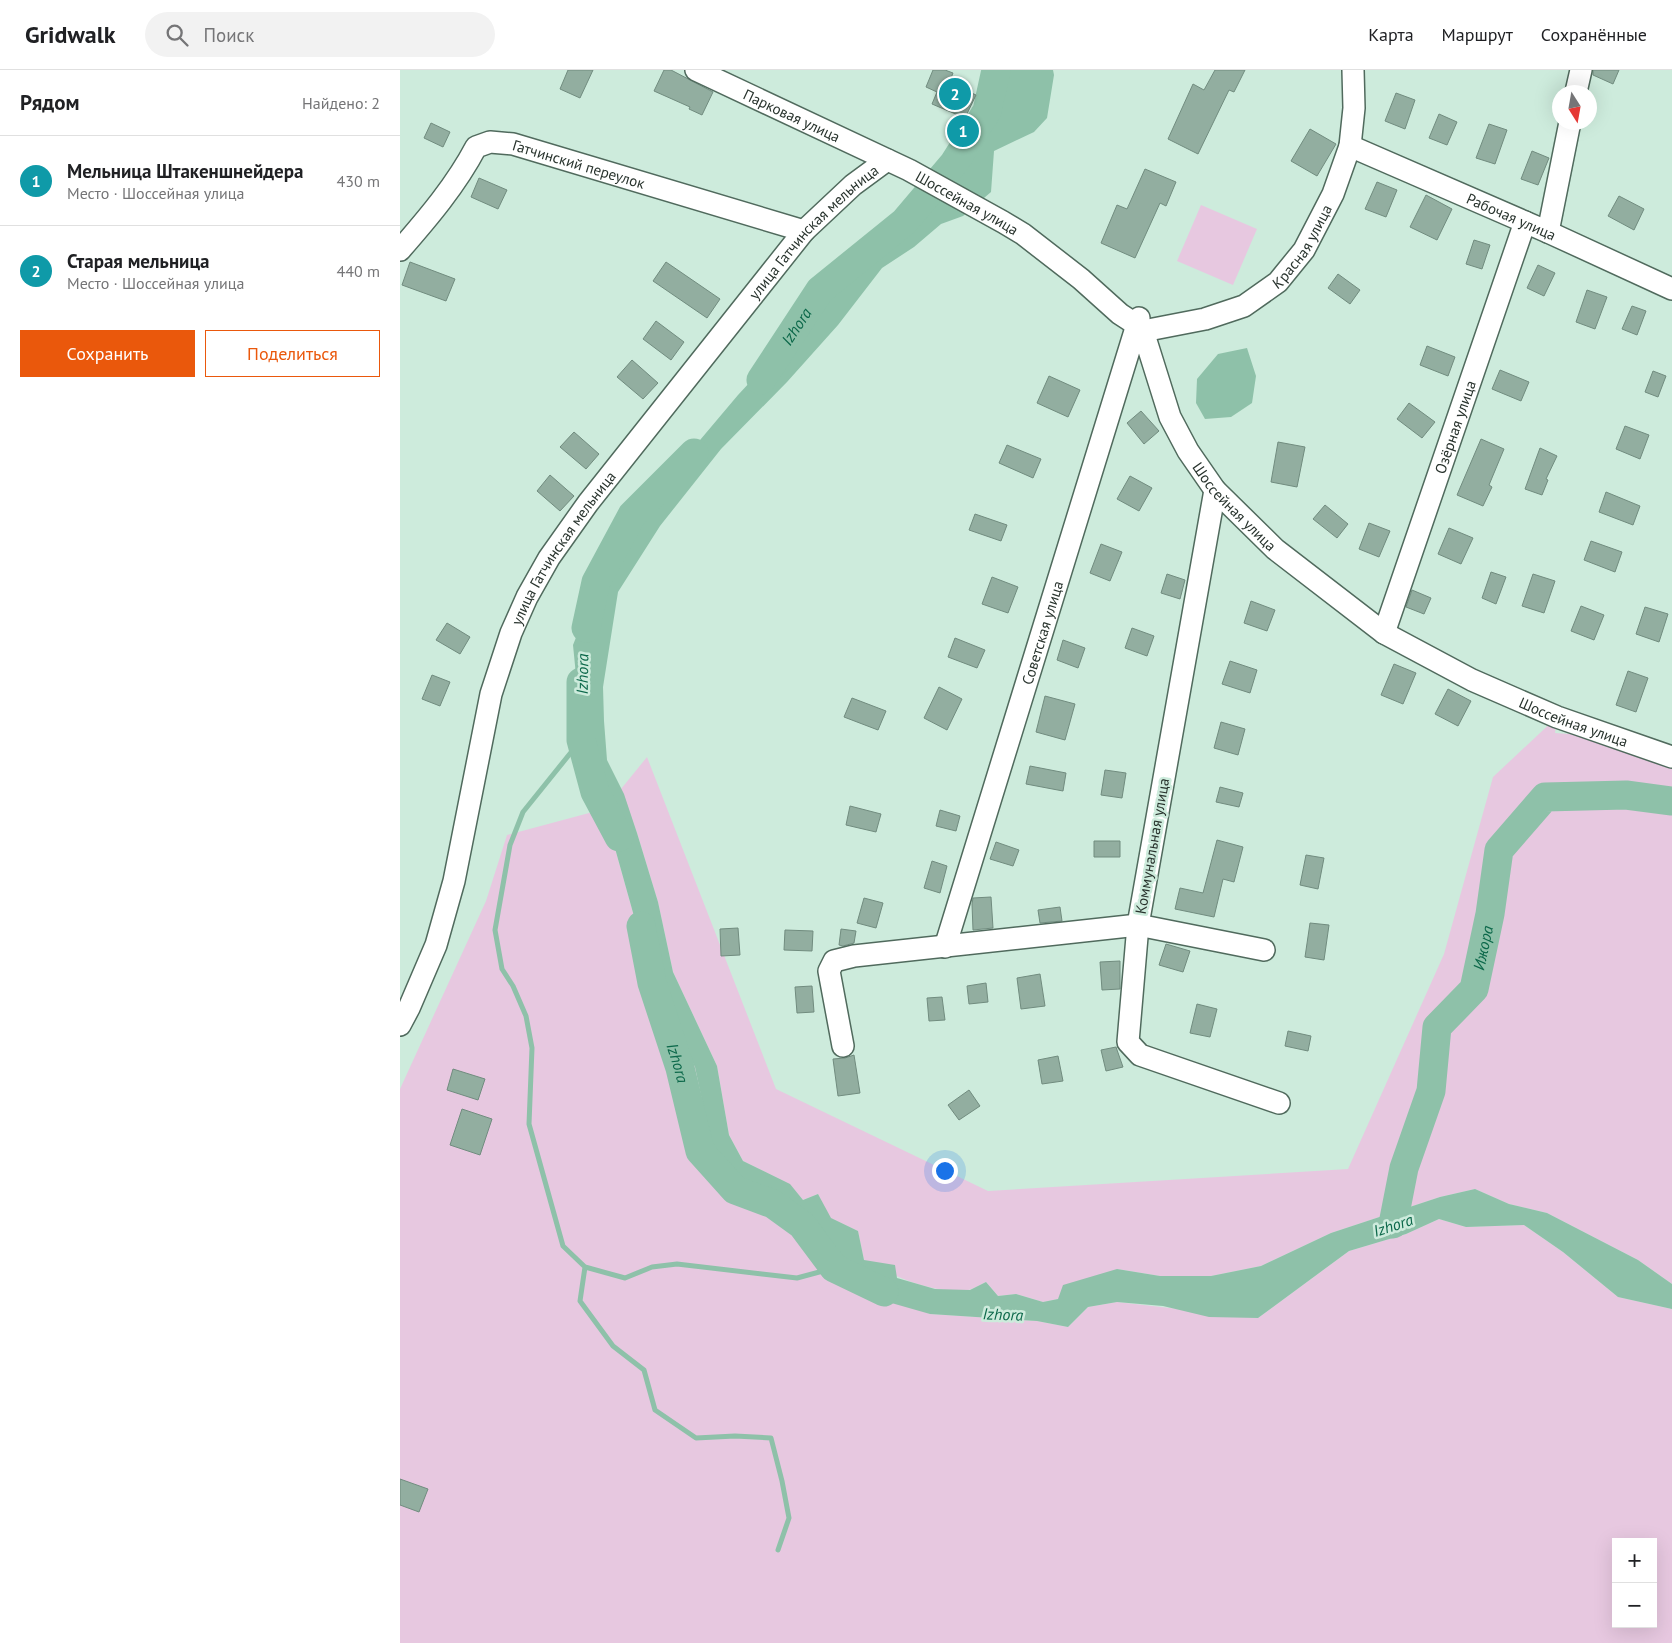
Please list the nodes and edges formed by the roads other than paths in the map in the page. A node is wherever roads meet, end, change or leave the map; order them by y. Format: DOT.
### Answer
graph roads {
  1 [pos="696,70"];
  2 [pos="1353,70"];
  3 [pos="1581,70"];
  4 [pos="1578,85"];
  5 [pos="1568,130"];
  6 [pos="1350,146"];
  7 [pos="888,160"];
  8 [pos="1525,222"];
  9 [pos="804,231"];
  10 [pos="1548,232"];
  11 [pos="400,250"];
  12 [pos="1672,289"];
  13 [pos="1140,325"];
  14 [pos="1215,490"];
  15 [pos="1384,634"];
  16 [pos="1672,757"];
  17 [pos="1138,925"];
  18 [pos="945,947"];
  19 [pos="1264,950"];
  20 [pos="400,1025"];
  21 [pos="843,1046"];
  22 [pos="1279,1103"];
  1 -- 7 [label="street, Парковая улица"];
  2 -- 6 [label="street, Красная улица"];
  3 -- 4 [label="street"];
  5 -- 10 [label="street"];
  6 -- 8 [label="street, Рабочая улица"];
  6 -- 13 [label="street, Красная улица"];
  7 -- 9 [label="street, улица Гатчинская мельница"];
  7 -- 13 [label="street, Шоссейная улица"];
  8 -- 10 [label="street, Рабочая улица"];
  8 -- 15 [label="street, Озёрная улица"];
  9 -- 11 [label="street, Гатчинский переулок"];
  9 -- 20 [label="street, улица Гатчинская мельница"];
  10 -- 12 [label="street, Рабочая улица"];
  13 -- 14 [label="street, Шоссейная улица"];
  13 -- 18 [label="street, Советская улица"];
  14 -- 15 [label="street, Шоссейная улица"];
  14 -- 17 [label="street, Коммунальная улица"];
  15 -- 16 [label="street, Шоссейная улица"];
  17 -- 18 [label="street"];
  17 -- 19 [label="street"];
  17 -- 22 [label="street, Коммунальная улица"];
  18 -- 21 [label="street"];
}
